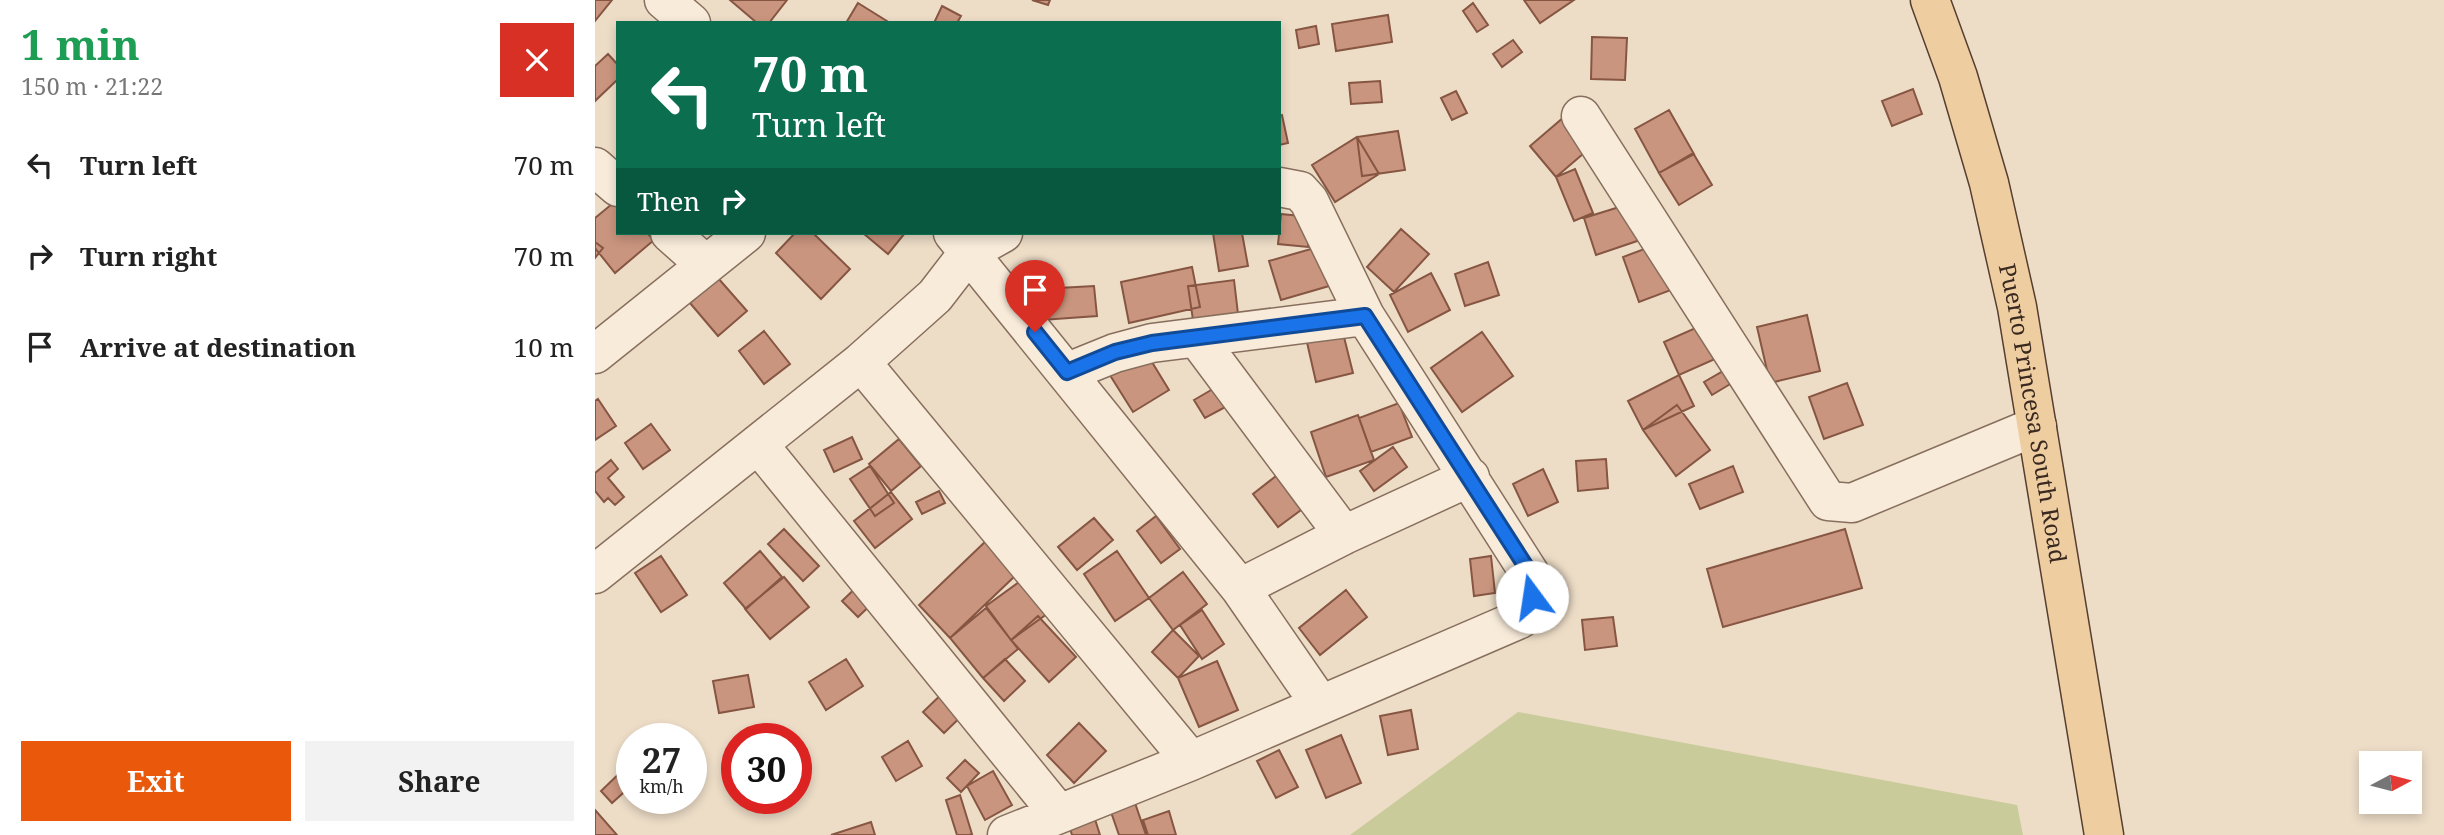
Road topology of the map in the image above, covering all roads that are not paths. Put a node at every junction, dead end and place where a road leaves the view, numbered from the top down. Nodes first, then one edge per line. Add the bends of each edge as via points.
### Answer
1 (664, 0) edge
2 (1930, 0) edge
3 (689, 21) edge
4 (1581, 116) dead end
5 (595, 167) edge
6 (616, 185) edge
7 (1281, 187) edge
8 (672, 235) edge
9 (744, 235) edge
10 (994, 235) edge
11 (961, 242) edge
12 (706, 265) junction
13 (1365, 316) junction
14 (1197, 338) junction
15 (595, 354) edge
16 (861, 362) junction
17 (1067, 372) junction
18 (2037, 426) junction
19 (758, 444) junction
20 (1470, 477) junction
21 (1343, 535) junction
22 (595, 573) edge
23 (1240, 588) junction
24 (1320, 704) junction
25 (1191, 761) junction
26 (1059, 814) junction
27 (1007, 835) edge
28 (2104, 835) edge

1 - 3 street
2 - 18 main road, Puerto Princesa South Road via 1989,183
4 - 18 street via 1828,501 1852,503
5 - 6 street
7 - 13 street via 1300,191 1309,201
8 - 12 street
9 - 12 street
10 - 11 street
11 - 16 street via 935,296
11 - 17 street
12 - 15 street
13 - 14 street
13 - 20 street
14 - 17 street via 1132,347
14 - 21 street
16 - 19 street
16 - 25 street
17 - 23 street
18 - 28 main road, Puerto Princesa South Road
19 - 22 street
19 - 26 street
20 - 21 street
20 - 24 street via 1530,573 1533,586 1528,608 1520,619
21 - 23 street
23 - 24 street
24 - 25 street
25 - 26 street
26 - 27 street

